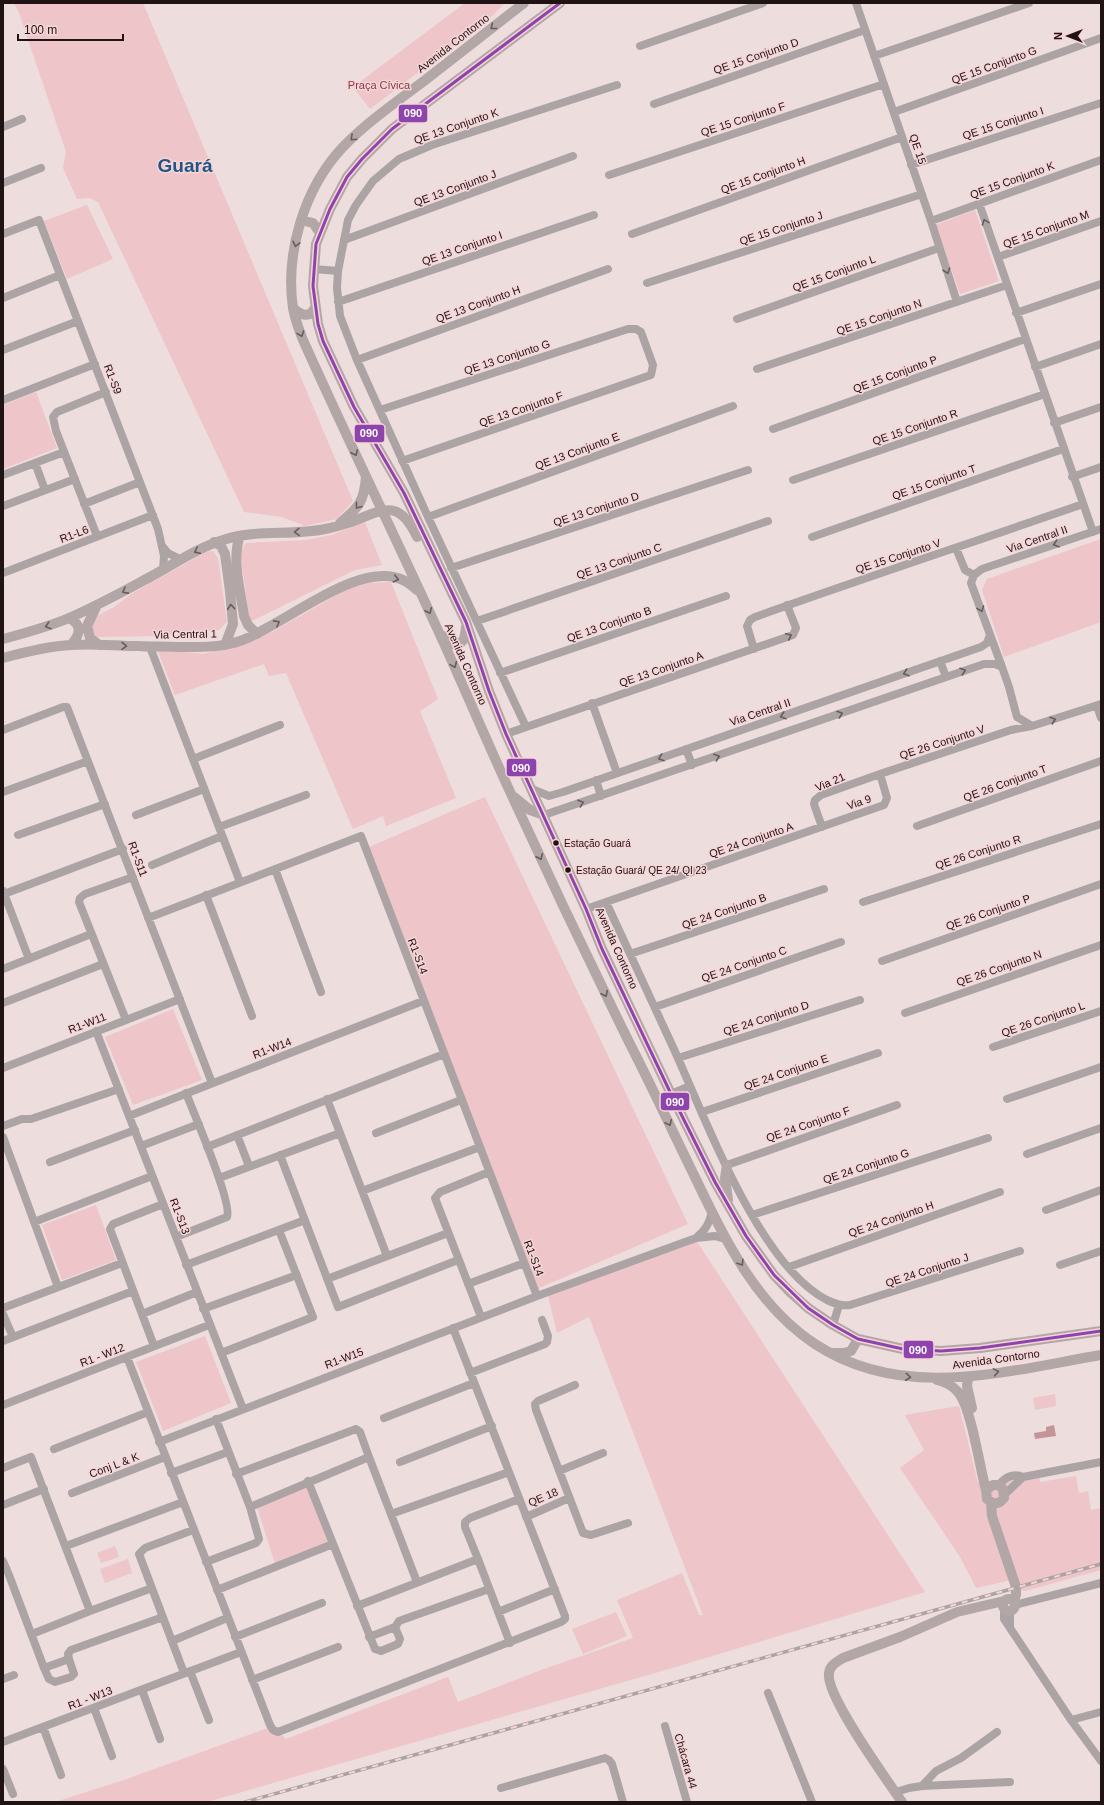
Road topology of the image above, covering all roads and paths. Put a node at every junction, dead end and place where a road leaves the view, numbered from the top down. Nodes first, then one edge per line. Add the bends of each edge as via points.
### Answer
1 (524, 3) edge
2 (560, 3) edge
3 (763, 3) edge
4 (856, 3) edge
5 (1030, 3) edge
6 (865, 30) junction
7 (1101, 38) edge
8 (640, 46) dead end
9 (874, 56) junction
10 (884, 84) junction
11 (617, 85) dead end
12 (1101, 103) edge
13 (654, 104) dead end
14 (894, 112) junction
15 (383, 113) junction
16 (22, 119) dead end
17 (3, 127) edge
18 (392, 129) junction
19 (902, 138) junction
20 (573, 156) dead end
21 (1101, 160) edge
22 (912, 165) junction
23 (41, 168) dead end
24 (609, 175) dead end
25 (3, 183) edge
26 (922, 194) junction
27 (979, 203) junction
28 (594, 215) dead end
29 (302, 220) junction
30 (931, 221) junction
31 (1101, 221) edge
32 (320, 233) junction
33 (3, 234) edge
34 (632, 234) dead end
35 (344, 240) junction
36 (939, 248) junction
37 (998, 258) junction
38 (314, 268) junction
39 (608, 268) dead end
40 (338, 270) junction
41 (60, 275) junction
42 (647, 283) dead end
43 (1101, 284) edge
44 (1007, 285) junction
45 (3, 298) edge
46 (338, 302) junction
47 (957, 302) junction
48 (293, 308) junction
49 (315, 308) junction
50 (1016, 313) junction
51 (737, 319) dead end
52 (78, 321) junction
53 (641, 332) joint
54 (1025, 339) junction
55 (1101, 344) edge
56 (3, 350) edge
57 (357, 360) junction
58 (95, 364) junction
59 (1035, 367) junction
60 (758, 369) dead end
61 (106, 392) junction
62 (1045, 394) junction
63 (3, 400) edge
64 (733, 406) dead end
65 (1101, 407) edge
66 (380, 410) junction
67 (1054, 423) junction
68 (773, 429) dead end
69 (1063, 449) junction
70 (64, 452) junction
71 (402, 461) junction
72 (35, 463) junction
73 (1101, 467) edge
74 (748, 470) dead end
75 (3, 475) edge
76 (366, 477) junction
77 (1072, 477) junction
78 (75, 479) junction
79 (793, 480) dead end
80 (140, 482) junction
81 (45, 490) junction
82 (84, 504) junction
83 (1083, 504) junction
84 (3, 506) edge
85 (382, 510) junction
86 (153, 515) junction
87 (428, 517) junction
88 (768, 521) dead end
89 (336, 527) junction
90 (1101, 529) edge
91 (1093, 532) junction
92 (97, 536) junction
93 (240, 536) junction
94 (812, 537) dead end
95 (214, 542) junction
96 (163, 547) junction
97 (956, 548) junction
98 (180, 559) junction
99 (451, 568) junction
100 (163, 570) junction
101 (3, 573) edge
102 (974, 575) junction
103 (443, 577) junction
104 (420, 593) junction
105 (726, 596) dead end
106 (97, 605) junction
107 (787, 605) junction
108 (69, 618) junction
109 (477, 621) junction
110 (466, 622) junction
111 (438, 630) junction
112 (257, 634) junction
113 (990, 635) junction
114 (3, 639) edge
115 (71, 645) junction
116 (99, 645) junction
117 (225, 645) junction
118 (150, 646) junction
119 (754, 649) junction
120 (3, 658) edge
121 (940, 662) junction
122 (1002, 667) junction
123 (500, 673) junction
124 (946, 677) junction
125 (592, 704) junction
126 (1099, 705) edge
127 (1017, 717) junction
128 (1101, 718) edge
129 (280, 725) dead end
130 (1032, 726) junction
131 (526, 727) junction
132 (3, 730) edge
133 (1011, 730) junction
134 (506, 734) junction
135 (686, 749) junction
136 (193, 759) junction
137 (88, 761) junction
138 (1101, 761) edge
139 (692, 765) junction
140 (617, 773) junction
141 (880, 774) junction
142 (596, 780) junction
143 (204, 789) junction
144 (532, 790) junction
145 (3, 792) edge
146 (306, 795) dead end
147 (512, 796) junction
148 (601, 796) junction
149 (105, 804) junction
150 (136, 815) dead end
151 (544, 815) junction
152 (1101, 824) edge
153 (219, 826) junction
154 (917, 826) dead end
155 (822, 827) junction
156 (810, 831) joint
157 (18, 835) dead end
158 (222, 836) junction
159 (123, 849) junction
160 (152, 865) dead end
161 (275, 868) junction
162 (133, 877) junction
163 (240, 882) junction
164 (1101, 884) edge
165 (824, 889) dead end
166 (3, 892) edge
167 (206, 895) junction
168 (606, 902) junction
169 (863, 902) dead end
170 (586, 908) junction
171 (148, 918) junction
172 (91, 934) junction
173 (841, 942) dead end
174 (1101, 945) edge
175 (602, 949) junction
176 (630, 954) junction
177 (29, 959) junction
178 (588, 959) junction
179 (882, 961) dead end
180 (103, 964) junction
181 (3, 969) edge
182 (614, 972) junction
183 (597, 978) junction
184 (321, 992) dead end
185 (180, 999) junction
186 (860, 1000) dead end
187 (423, 1001) junction
188 (3, 1003) edge
189 (655, 1007) junction
190 (1101, 1011) edge
191 (905, 1013) dead end
192 (252, 1016) dead end
193 (126, 1020) junction
194 (96, 1032) junction
195 (644, 1036) junction
196 (630, 1043) junction
197 (993, 1047) dead end
198 (878, 1053) dead end
199 (444, 1054) junction
200 (678, 1058) junction
201 (1101, 1067) edge
202 (3, 1068) edge
203 (212, 1084) junction
204 (690, 1086) junction
205 (119, 1089) junction
206 (186, 1093) junction
207 (671, 1094) junction
208 (327, 1099) junction
209 (1007, 1099) dead end
210 (462, 1100) junction
211 (897, 1105) dead end
212 (702, 1112) junction
213 (129, 1116) junction
214 (199, 1124) junction
215 (3, 1126) edge
216 (1101, 1128) edge
217 (135, 1130) junction
218 (340, 1133) junction
219 (376, 1133) dead end
220 (237, 1135) junction
221 (3, 1137) edge
222 (988, 1138) dead end
223 (141, 1146) junction
224 (207, 1146) junction
225 (480, 1147) junction
226 (1027, 1154) dead end
227 (280, 1155) junction
228 (12, 1160) junction
229 (50, 1162) dead end
230 (3, 1163) edge
231 (727, 1165) junction
232 (249, 1166) junction
233 (489, 1172) junction
234 (152, 1176) junction
235 (218, 1178) junction
236 (1101, 1190) edge
237 (362, 1191) junction
238 (1000, 1192) dead end
239 (163, 1204) junction
240 (728, 1206) junction
241 (1046, 1210) dead end
242 (712, 1212) junction
243 (752, 1215) junction
244 (305, 1220) junction
245 (34, 1222) junction
246 (279, 1230) junction
247 (448, 1233) junction
248 (176, 1237) junction
249 (696, 1238) junction
250 (725, 1239) junction
251 (1101, 1251) edge
252 (1020, 1252) dead end
253 (387, 1256) junction
254 (458, 1260) junction
255 (122, 1263) junction
256 (524, 1263) junction
257 (186, 1265) junction
258 (1060, 1265) dead end
259 (788, 1267) junction
260 (297, 1275) junction
261 (327, 1279) junction
262 (468, 1284) junction
263 (58, 1287) junction
264 (133, 1290) junction
265 (197, 1292) junction
266 (537, 1296) junction
267 (839, 1305) junction
268 (3, 1308) edge
269 (203, 1309) junction
270 (3, 1314) edge
271 (142, 1314) junction
272 (481, 1318) junction
273 (542, 1320) dead end
274 (209, 1325) junction
275 (833, 1325) junction
276 (453, 1328) junction
277 (1101, 1331) edge
278 (13, 1337) junction
279 (858, 1338) junction
280 (3, 1341) edge
281 (154, 1346) junction
282 (221, 1353) junction
283 (832, 1353) junction
284 (1101, 1355) edge
285 (127, 1356) junction
286 (470, 1373) junction
287 (972, 1376) junction
288 (929, 1378) junction
289 (474, 1383) junction
290 (575, 1385) dead end
291 (3, 1405) edge
292 (243, 1409) junction
293 (148, 1412) junction
294 (384, 1418) dead end
295 (216, 1420) junction
296 (492, 1426) junction
297 (159, 1442) junction
298 (54, 1449) dead end
299 (228, 1452) junction
300 (603, 1454) dead end
301 (165, 1457) junction
302 (369, 1457) junction
303 (400, 1462) dead end
304 (1101, 1462) edge
305 (3, 1468) edge
306 (559, 1471) junction
307 (509, 1472) junction
308 (171, 1473) junction
309 (236, 1474) junction
310 (1023, 1477) junction
311 (308, 1481) junction
312 (997, 1485) junction
313 (44, 1489) junction
314 (986, 1490) junction
315 (72, 1493) dead end
316 (569, 1498) junction
317 (519, 1499) junction
318 (999, 1500) junction
319 (183, 1502) junction
320 (3, 1505) edge
321 (250, 1507) junction
322 (391, 1514) junction
323 (526, 1517) junction
324 (628, 1523) dead end
325 (193, 1530) junction
326 (332, 1544) junction
327 (66, 1546) junction
328 (478, 1559) junction
329 (3, 1561) edge
330 (206, 1562) junction
331 (6, 1576) edge
332 (417, 1582) junction
333 (1101, 1582) edge
334 (152, 1588) junction
335 (489, 1589) junction
336 (555, 1589) junction
337 (217, 1590) junction
338 (322, 1603) dead end
339 (1008, 1604) junction
340 (357, 1606) junction
341 (90, 1611) junction
342 (498, 1612) junction
343 (163, 1617) junction
344 (228, 1618) junction
345 (395, 1627) junction
346 (32, 1634) junction
347 (235, 1637) junction
348 (370, 1637) junction
349 (172, 1641) junction
350 (510, 1643) junction
351 (338, 1647) dead end
352 (241, 1652) junction
353 (69, 1658) junction
354 (44, 1668) junction
355 (187, 1672) junction
356 (14, 1675) dead end
357 (3, 1679) edge
358 (252, 1680) junction
359 (142, 1690) junction
360 (768, 1693) dead end
361 (94, 1708) junction
362 (1101, 1712) edge
363 (209, 1720) dead end
364 (1071, 1720) junction
365 (665, 1726) dead end
366 (43, 1727) junction
367 (997, 1732) dead end
368 (160, 1739) dead end
369 (3, 1742) edge
370 (112, 1756) dead end
371 (1101, 1761) edge
372 (3, 1769) edge
373 (61, 1775) dead end
374 (1010, 1782) dead end
375 (922, 1786) junction
376 (501, 1788) dead end
377 (896, 1792) junction
378 (13, 1794) dead end
379 (623, 1802) edge
380 (687, 1802) edge
381 (812, 1802) edge
382 (902, 1802) edge

1 -> 15 main road, Avenida Contorno
2 - 18 main road, Avenida Contorno
3 - 8 street
4 - 6 street, QE 15
5 - 9 street
6 - 9 street, QE 15
6 - 13 street, QE 15 Conjunto D
7 - 14 street, QE 15 Conjunto G
9 - 10 street, QE 15
10 - 14 street, QE 15
10 - 24 street, QE 15 Conjunto F
11 - 35 street, QE 13 Conjunto K via 399,159 363,193 348,220
12 - 22 street, QE 15 Conjunto I
14 - 19 street, QE 15
15 - 18 main road via 380,120 382,124
15 -> 29 main road, Avenida Contorno via 342,148 330,163 310,198
16 - 17 street
18 - 32 main road, Avenida Contorno via 347,177
19 - 22 street, QE 15
19 - 34 street, QE 15 Conjunto H
20 - 35 street, QE 13 Conjunto J
21 - 27 street, QE 15 Conjunto K
22 - 26 street, QE 15
23 - 25 street
26 - 30 street, QE 15
26 - 42 street, QE 15 Conjunto J
27 - 30 street, QE 15 Conjunto K
37 -> 27 street
28 - 46 street, QE 13 Conjunto I
29 - 32 main road via 313,223
29 -> 48 main road, Avenida Contorno via 294,248
30 - 36 street, QE 15
31 - 37 street, QE 15 Conjunto M
32 - 38 main road, Avenida Contorno via 316,244
33 - 41 street, R1-S9 via 39,220
35 - 40 street, QE 13 Conjunto K
36 -> 47 street, QE 15
36 - 51 street, QE 15 Conjunto L
37 - 44 street
38 - 40 street
38 - 49 main road, Avenida Contorno
39 - 57 street, QE 13 Conjunto H
40 - 46 street, QE 13 Conjunto K
41 - 45 street
41 - 52 street, R1-S9
43 - 50 street
44 - 47 street, QE 15 Conjunto N
44 - 50 street
46 - 57 street, QE 13 Conjunto K via 342,323
47 - 60 street, QE 15 Conjunto N
48 - 49 main road via 305,316
48 -> 76 main road, Avenida Contorno via 302,340
49 - 103 main road, Avenida Contorno via 323,341 345,389 404,493
50 - 54 street
52 - 56 street
52 - 58 street, R1-S9
53 - 66 street, QE 13 Conjunto G via 628,329
53 - 71 street, QE 13 Conjunto F via 653,365 653,373 647,377
54 - 59 street
54 - 68 street, QE 15 Conjunto P
55 - 59 street
57 - 66 street, QE 13 Conjunto K
58 - 61 street, R1-S9
58 - 63 street
59 - 62 street
61 - 70 street via 54,414 54,424
61 - 80 street, R1-S9
62 - 67 street
62 - 79 street, QE 15 Conjunto R
64 - 87 street, QE 13 Conjunto E
65 - 67 street
66 - 71 street, QE 13 Conjunto K
67 - 69 street
69 - 77 street
69 - 94 street, QE 15 Conjunto T
70 - 72 street
70 - 78 street
71 - 87 street, QE 13 Conjunto K
72 - 75 street
72 - 81 street
73 - 77 street
74 - 99 street, QE 13 Conjunto D
76 - 85 main road, Avenida Contorno
76 -> 89 main road via 362,502
77 - 83 street
78 - 81 street
78 - 82 street
80 - 82 street
80 - 86 street, R1-S9
81 - 84 street
82 - 92 street
83 - 91 street
83 - 97 street, QE 15 Conjunto V
85 - 89 main road
85 - 103 main road via 394,510 408,521 425,554
85 - 104 main road, Avenida Contorno
86 - 92 street, R1-L6
86 - 96 street, R1-S9
87 - 99 street, QE 13 Conjunto K
88 - 109 street, QE 13 Conjunto C
89 -> 93 main road via 305,532
90 - 91 street, Via Central II
91 -> 102 street, Via Central II via 982,569
92 - 101 street, R1-L6
93 - 95 main road
93 - 112 main road via 236,558 244,616 248,625
95 -> 98 main road
117 -> 95 main road via 233,624 230,591 225,554 221,546
96 - 98 street via 168,553
96 - 100 street, R1-S9
97 - 102 street via 966,570
97 - 107 street, QE 15 Conjunto V
98 - 100 main road
99 - 109 street, QE 13 Conjunto K
100 -> 106 main road
102 -> 113 street via 971,582
103 - 110 main road, Avenida Contorno
104 -> 111 main road, Avenida Contorno
112 -> 104 main road, Via Central 1 via 339,588 364,578 385,576 406,581
105 - 123 street, QE 13 Conjunto B
106 - 108 main road
106 - 116 main road via 87,626 90,638
107 - 119 street, QE 15 Conjunto V via 750,620 747,626
119 -> 107 street, QE 13 Conjunto A via 793,636 796,628
108 -> 114 main road
108 - 115 main road via 76,622 80,632
109 - 123 street, QE 13 Conjunto K
110 - 111 main road via 466,636 461,644 451,644
110 - 134 main road, Avenida Contorno
111 -> 147 main road, Avenida Contorno
112 - 117 main road, Via Central 1
113 - 121 street, Via Central II via 987,643
113 - 122 street
115 - 116 main road, Via Central 1
115 - 120 main road, Via Central 1 via 44,648
116 -> 118 main road, Via Central 1
117 - 118 main road, Via Central 1
118 - 136 street
119 - 125 street, QE 13 Conjunto A
121 - 124 street
121 -> 135 street, Via Central II
124 -> 122 street via 984,664
122 - 127 street
123 - 131 street, QE 13 Conjunto K
139 -> 124 street
125 - 131 street, QE 13 Conjunto A
125 - 140 street
126 - 128 street
130 -> 126 street
127 - 130 street
127 - 133 street
129 - 136 street
130 - 133 street, QE 26 Conjunto V
131 - 134 street, QE 13 Conjunto A
132 - 137 street, R1-S11 via 66,707
133 - 141 street, QE 26 Conjunto V
134 - 144 main road, Avenida Contorno
135 - 139 street
135 -> 140 street, Via Central II
136 - 143 street
137 - 145 street
137 - 149 street, R1-S11
138 - 154 street, QE 26 Conjunto T
139 - 148 street
140 - 142 street, Via Central II
141 - 155 street, Via 9 via 887,798 884,805
141 - 155 street, Via 21 via 818,797 814,804
142 - 144 street, Via Central II via 553,796
142 - 148 street
143 - 150 street
143 - 153 street
144 - 151 main road, Avenida Contorno
146 - 153 street
147 - 151 main road via 530,810
147 -> 178 main road, Avenida Contorno
151 -> 148 street
149 - 157 street
149 - 159 street, R1-S11
151 - 170 main road, Avenida Contorno
152 - 169 street, QE 26 Conjunto R
153 - 158 street
155 - 156 street, Via 9
156 - 168 street, QE 24 Conjunto A
158 - 160 street
158 - 163 street
159 - 162 street, R1-S11
159 - 166 street
161 - 163 street, R1-S14
161 - 184 street
161 - 187 street, R1-S14 via 360,836
162 - 171 street, R1-S11
162 - 172 street via 80,898 80,905
163 - 167 street, R1-S14
164 - 179 street, QE 26 Conjunto P
165 - 176 street, QE 24 Conjunto B
166 - 177 street
167 - 171 street, R1-S14
167 - 192 street
168 - 170 street, QE 24 Conjunto A
168 - 176 street
170 - 175 main road, Avenida Contorno
171 - 185 street, R1-S11
172 - 177 street
172 - 180 street
173 - 189 street, QE 24 Conjunto C
174 - 191 street, QE 26 Conjunto N
175 - 178 main road via 599,956
175 - 182 main road, Avenida Contorno
176 - 189 street
177 - 181 street
178 - 183 main road, Avenida Contorno
180 - 188 street
180 - 193 street
182 - 183 main road via 611,968 603,967 597,973
182 - 195 main road, Avenida Contorno
183 -> 196 main road, Avenida Contorno
185 - 193 street, R1-W11
185 - 203 street, R1-S11
186 - 200 street, QE 24 Conjunto D
187 - 199 street, R1-S14
187 - 203 street, R1-W14
189 - 200 street
190 - 197 street, QE 26 Conjunto L
193 - 194 street, R1-W11
194 - 202 street, R1-W11
194 - 205 street, R1-S13
195 - 196 main road via 634,1034
195 - 207 main road, Avenida Contorno
196 -> 242 main road, Avenida Contorno
198 - 212 street, QE 24 Conjunto E
199 - 208 street
199 - 210 street, R1-S14
200 - 204 street
201 - 209 street
203 - 206 street, R1-W14
204 - 207 street
204 - 212 street
205 - 213 street, R1-S13
205 - 215 street
206 - 213 street, R1-W14
206 - 214 street
207 - 240 main road, Avenida Contorno
208 - 218 street
208 - 220 street
210 - 219 street
210 - 225 street, R1-S14
211 - 231 street, QE 24 Conjunto F
212 - 231 street
213 - 217 street, R1-S13
214 - 223 street
214 - 224 street
216 - 226 street
217 - 223 street, R1-S13
217 - 229 street
218 - 227 street
218 - 237 street
220 - 224 street
220 - 232 street
221 - 228 street
222 - 243 street, QE 24 Conjunto G
223 - 234 street, R1-S13
224 - 235 street
225 - 233 street, R1-S14
225 - 237 street
227 - 232 street
227 - 244 street
228 - 230 street
228 - 245 street
231 - 240 main road via 725,1178
231 - 243 street
232 - 235 street
233 - 247 street via 436,1196 435,1201
233 - 256 street, R1-S14
234 - 239 street, R1-S13
234 - 245 street
235 - 248 street via 228,1208 227,1217
236 - 241 street
237 - 253 street
238 - 259 street, QE 24 Conjunto H
239 - 248 street, R1-S13
239 - 255 street via 111,1225 110,1231
240 - 275 main road, Avenida Contorno via 774,1275 803,1304
242 - 249 street via 704,1231
242 - 250 main road, Avenida Contorno
243 - 259 street
244 - 246 street
244 - 261 street
245 - 263 street
246 - 257 street
246 - 260 street
247 - 253 street
247 - 254 street
248 - 257 street, R1-S13
249 - 250 street, R1-W15 via 715,1236
249 - 266 street, R1-W15
250 -> 283 main road, Avenida Contorno via 758,1290 777,1311 804,1335
251 - 258 street
252 - 267 street, QE 24 Conjunto J via 850,1305
253 - 261 street
254 - 261 street via 338,1306
254 - 262 street
255 - 263 street
255 - 264 street
256 - 262 street
256 - 266 street, R1-S14
257 - 265 street, R1-S13
259 - 267 street via 811,1290
260 - 269 street
260 - 282 street via 313,1317
262 - 272 street
263 - 268 street
264 - 271 street
264 - 278 street
265 - 269 street, R1-S13
265 - 271 street
266 - 272 street, R1-W15
267 - 275 street
269 - 274 street, R1-S13
270 - 278 street
271 - 281 street
272 - 276 street, R1-W15
273 - 286 street via 548,1336 545,1344
274 - 281 street, R1 - W12
274 - 282 street, R1-S13
275 - 279 main road, Avenida Contorno
276 - 286 street
276 - 292 street, R1-W15
277 - 279 main road, Avenida Contorno via 941,1351 903,1349
278 - 280 street
279 - 283 main road via 849,1352
281 - 285 street, R1 - W12
282 - 292 street, R1-S13
283 -> 288 main road, Avenida Contorno via 886,1374
287 -> 284 main road, Avenida Contorno
285 - 291 street, R1 - W12
285 - 293 street
286 - 289 street
287 - 288 main road, Avenida Contorno
287 - 312 main road via 968,1378 967,1386 983,1461 987,1475
288 - 314 main road via 945,1382 963,1398
289 - 294 street
289 - 296 street
290 - 306 street via 536,1404
292 - 295 street, R1-W15
293 - 297 street
293 - 298 street
295 - 297 street, R1-W15
295 - 299 street
296 - 303 street
296 - 307 street
297 - 301 street
299 - 308 street
299 - 309 street
300 - 306 street
301 - 308 street
301 - 315 street, Conj L & K
302 - 309 street via 360,1432 356,1429
302 - 311 street
302 - 322 street
304 - 310 street
305 - 313 street via 31,1457
306 - 316 street
307 - 317 street
307 - 322 street
308 - 319 street
309 - 321 street
310 - 312 street via 1009,1477
310 - 318 street
311 - 321 street
311 - 326 street
312 - 314 main road
312 - 318 main road via 1003,1489
313 - 320 street
313 - 327 street
314 - 318 main road via 986,1496
316 - 323 street, QE 18
316 - 324 street via 583,1533 591,1535
317 - 323 street
317 - 328 street via 470,1518 466,1522 465,1527
318 - 339 main road via 997,1526 1016,1595
319 - 325 street
319 - 327 street
321 - 330 street via 258,1541
322 - 332 street
323 - 336 street
325 - 330 street
325 - 334 street via 140,1552 139,1556
326 - 337 street
326 - 340 street
327 - 341 street
328 - 332 street
328 - 335 street
329 - 331 street
330 - 337 street
331 - 346 street
332 - 340 street
333 - 339 street
334 - 341 street
334 - 343 street
335 - 342 street
335 - 345 street via 399,1621
336 - 342 street
336 - 350 street via 566,1616 564,1621
337 - 344 street
338 - 347 street
339 - 364 street via 1010,1628
339 - 377 main road via 988,1605 949,1615 835,1662 829,1673 833,1693
340 - 348 street
341 - 346 street
342 - 350 street
343 - 349 street
343 - 353 street via 71,1650
344 - 347 street
344 - 349 street
345 - 348 street
345 - 348 street via 400,1639 398,1644 378,1651
346 - 354 street
347 - 352 street
349 - 355 street
350 - 358 street via 278,1732 271,1728
351 - 358 street
352 - 355 street, R1 - W13
352 - 358 street
353 - 354 street
353 - 354 street via 74,1672 71,1677 53,1682
355 - 359 street, R1 - W13
355 - 363 street
356 - 357 street
359 - 361 street, R1 - W13
359 - 368 street
360 - 381 street
361 - 366 street, R1 - W13
361 - 370 street
362 - 364 street
364 - 371 street
365 - 380 street, Chácara 44
366 - 369 street, R1 - W13
366 - 373 street
367 - 375 street via 961,1758 936,1771
372 - 378 street
374 - 375 street
375 - 377 street
376 - 379 street via 605,1758 612,1764
377 - 382 main road

